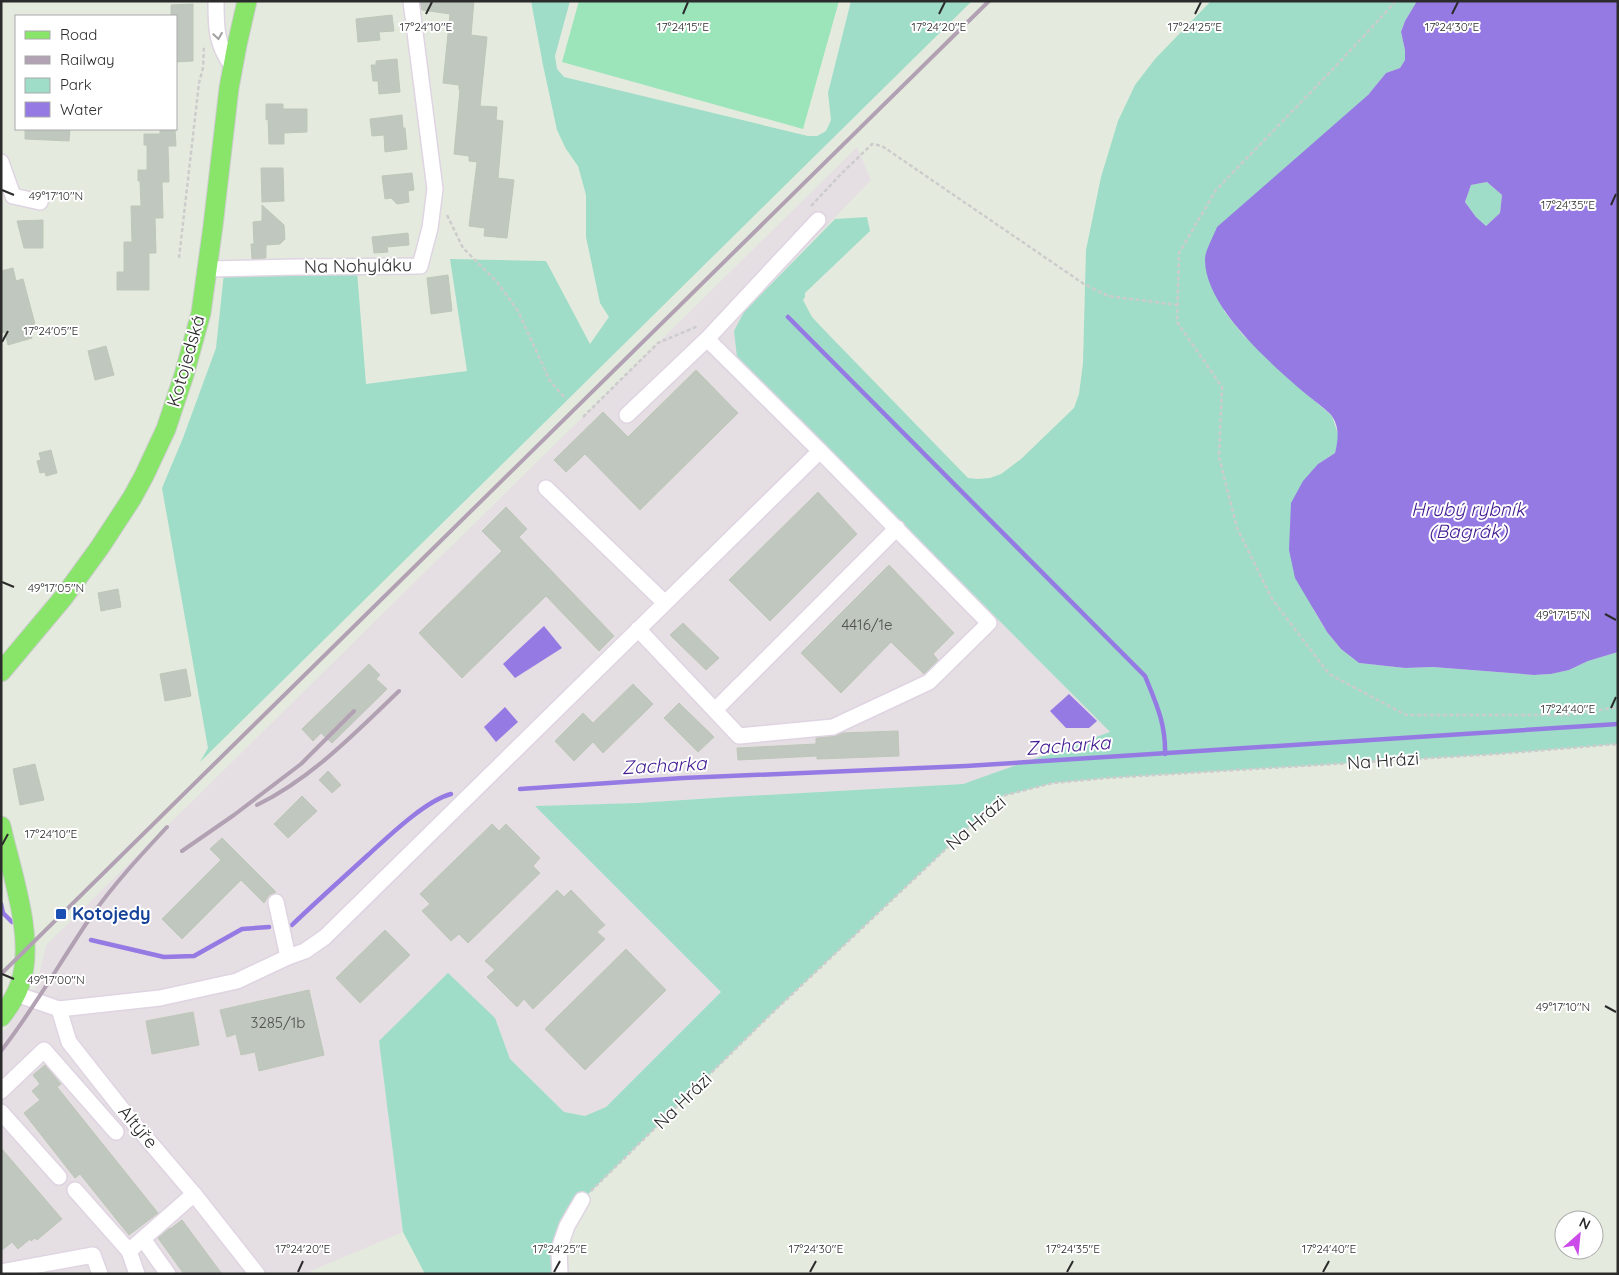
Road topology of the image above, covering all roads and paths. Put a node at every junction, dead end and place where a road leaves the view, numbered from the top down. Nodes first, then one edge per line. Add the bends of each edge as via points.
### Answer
1 (216, 1) edge
2 (247, 1) edge
3 (411, 1) edge
4 (1396, 1) edge
5 (204, 44) dead end
6 (232, 66) junction
7 (1, 162) edge
8 (40, 202) dead end
9 (447, 214) dead end
10 (813, 215) joint
11 (179, 258) dead end
12 (208, 269) junction
13 (1177, 305) junction
14 (705, 322) dead end
15 (707, 340) junction
16 (566, 399) dead end
17 (627, 415) dead end
18 (583, 416) dead end
19 (820, 451) junction
20 (546, 488) dead end
21 (897, 528) junction
22 (665, 603) junction
23 (638, 629) junction
24 (1, 672) edge
25 (1618, 707) edge
26 (714, 710) junction
27 (1618, 744) edge
28 (1, 826) edge
29 (276, 902) dead end
30 (288, 957) junction
31 (16, 994) junction
32 (59, 1009) junction
33 (1, 1017) edge
34 (1, 1091) edge
35 (1, 1112) edge
36 (116, 1132) dead end
37 (59, 1177) dead end
38 (76, 1190) dead end
39 (194, 1194) junction
40 (582, 1200) joint
41 (143, 1239) junction
42 (129, 1251) junction
43 (1, 1272) edge
44 (100, 1274) edge
45 (137, 1274) edge
46 (168, 1274) edge
47 (257, 1274) edge
48 (560, 1274) edge

1 -> 6 street via 218,37
2 - 6 main road, Kotojedská
3 - 12 street, Na Nohyláku via 435,189 430,228 420,266
4 - 13 path via 1216,190 1179,253
5 - 11 path
6 - 12 main road, Kotojedská
7 - 8 street via 13,196
9 - 16 path via 463,248 497,282 518,311 550,381
10 - 13 path via 840,175 872,144 882,146 1084,284 1108,296
10 - 15 street
12 - 24 main road, Kotojedská via 187,366 166,429 144,476 82,573
13 - 25 path via 1177,322 1222,387 1219,457 1237,528 1272,599 1329,674 1406,715 1569,715
14 - 18 path via 658,343
15 - 17 street
15 - 19 street
19 - 21 street
19 - 22 street
20 - 22 street
21 - 26 street
21 - 26 street via 989,623 929,682 833,727 739,736
22 - 23 street
23 - 26 street
23 - 30 street via 325,937 305,951
27 - 40 path, Na Hrázi via 1107,778 1053,783 1002,796
28 - 31 main road via 18,897 25,951 23,974
29 - 30 street
30 - 32 street via 237,982 160,998
31 - 32 street
31 - 33 main road
32 - 39 street, Altýře via 69,1042
34 - 36 street via 44,1050
35 - 37 street
38 - 42 street
39 - 41 street
39 - 47 street, Altýře
40 - 48 street via 567,1226 559,1249
41 - 42 street
41 - 46 street
42 - 45 street
43 - 44 street via 93,1255

